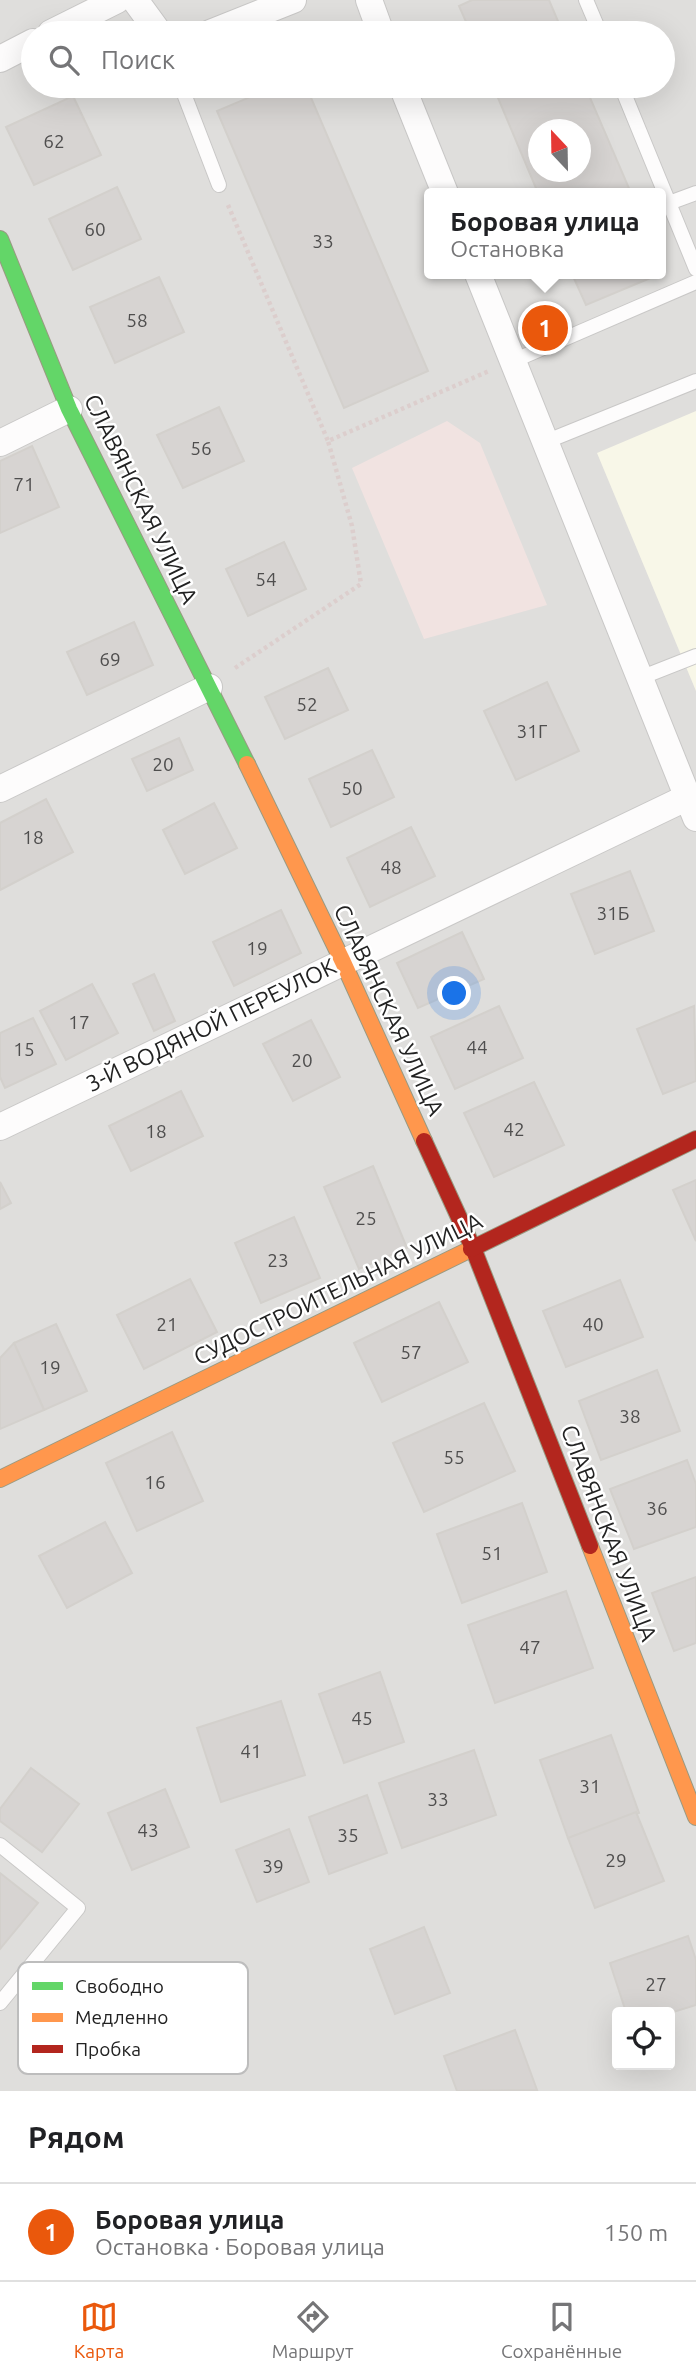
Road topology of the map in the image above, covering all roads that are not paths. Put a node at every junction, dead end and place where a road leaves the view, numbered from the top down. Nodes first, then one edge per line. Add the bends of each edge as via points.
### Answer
1 (117, 0) edge
2 (135, 0) edge
3 (293, 0) edge
4 (369, 0) edge
5 (586, 0) edge
6 (75, 21) edge
7 (150, 21) edge
8 (240, 21) edge
9 (377, 21) edge
10 (595, 21) edge
11 (21, 48) edge
12 (0, 59) edge
13 (186, 98) edge
14 (407, 98) edge
15 (626, 98) edge
16 (219, 185) road end
17 (443, 188) edge
18 (663, 188) edge
19 (696, 193) edge
20 (666, 196) edge
21 (669, 203) junction
22 (0, 239) edge
23 (696, 268) edge
24 (480, 279) edge
25 (696, 282) edge
26 (513, 361) junction
27 (696, 381) edge
28 (69, 409) junction
29 (545, 442) junction
30 (0, 443) edge
31 (696, 656) edge
32 (640, 678) junction
33 (209, 687) junction
34 (0, 789) edge
35 (692, 807) edge
36 (343, 962) junction
37 (0, 1127) edge
38 (696, 1139) edge
39 (473, 1248) junction
40 (0, 1479) edge
41 (696, 1817) edge
42 (0, 1844) edge
43 (34, 1962) edge
44 (18, 1981) edge
45 (0, 2003) edge

1 - 6 street
2 - 7 street
3 - 8 street
4 - 9 street
5 - 10 lane
11 - 12 street
13 - 16 lane
14 - 17 street
15 - 18 lane
19 - 21 lane
20 - 21 lane
21 - 23 lane
22 - 28 street, СЛАВЯНСКАЯ УЛИЦА
24 - 26 street
25 - 26 lane
26 - 29 street
27 - 29 lane
28 - 30 street
28 - 33 street, СЛАВЯНСКАЯ УЛИЦА
29 - 32 street
31 - 32 lane
32 - 35 street
33 - 34 street
33 - 36 street, СЛАВЯНСКАЯ УЛИЦА
35 - 36 street, 3-Й ВОДЯНОЙ ПЕРЕУЛОК
36 - 37 street, 3-Й ВОДЯНОЙ ПЕРЕУЛОК
36 - 39 street, СЛАВЯНСКАЯ УЛИЦА
38 - 39 street, СУДОСТРОИТЕЛЬНАЯ УЛИЦА
39 - 40 street, СУДОСТРОИТЕЛЬНАЯ УЛИЦА
39 - 41 street, СЛАВЯНСКАЯ УЛИЦА
42 - 43 lane via 78,1908
44 - 45 lane

